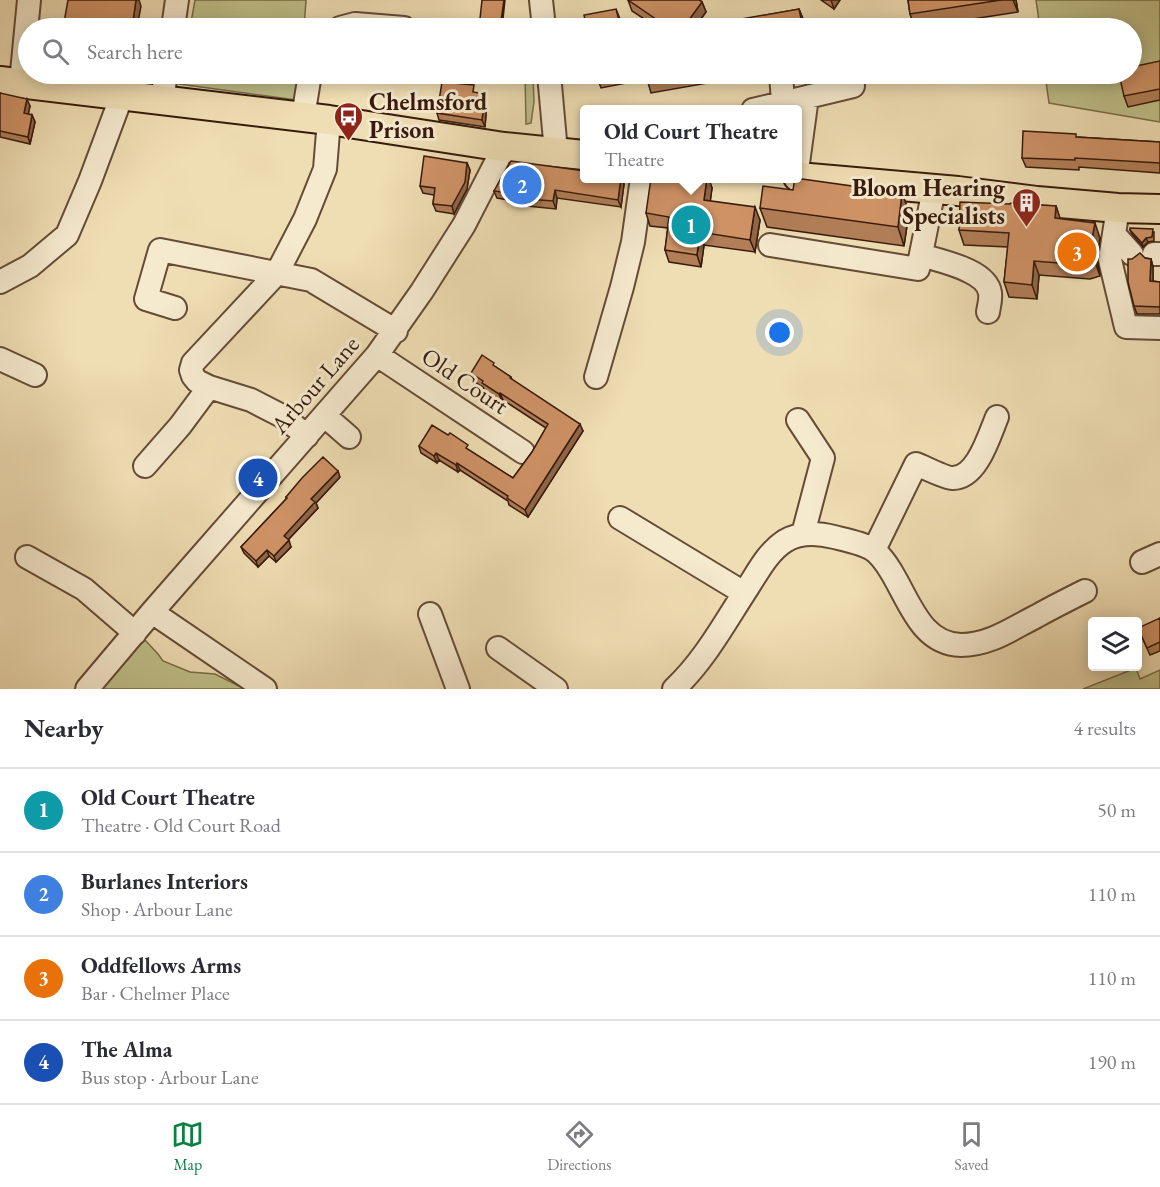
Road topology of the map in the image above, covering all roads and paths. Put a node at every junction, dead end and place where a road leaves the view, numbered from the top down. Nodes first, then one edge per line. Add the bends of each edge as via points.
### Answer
1 (29, 0) edge
2 (177, 0) edge
3 (541, 0) edge
4 (25, 18) edge
5 (174, 18) edge
6 (543, 18) edge
7 (18, 47) edge
8 (10, 82) edge
9 (27, 84) edge
10 (311, 84) edge
11 (550, 84) edge
12 (782, 84) edge
13 (853, 86) dead end
14 (164, 87) edge
15 (122, 95) junction
16 (807, 97) junction
17 (783, 102) junction
18 (772, 105) edge
19 (316, 118) junction
20 (802, 134) edge
21 (504, 147) junction
22 (556, 152) junction
23 (580, 154) edge
24 (802, 177) edge
25 (641, 183) edge
26 (934, 189) junction
27 (1160, 209) edge
28 (1116, 221) junction
29 (770, 245) dead end
30 (1148, 254) edge
31 (921, 255) junction
32 (277, 273) junction
33 (0, 282) edge
34 (175, 308) dead end
35 (988, 312) dead end
36 (1160, 327) edge
37 (396, 331) junction
38 (377, 355) junction
39 (0, 359) edge
40 (35, 375) dead end
41 (596, 376) dead end
42 (209, 387) junction
43 (325, 416) junction
44 (997, 417) dead end
45 (798, 420) dead end
46 (307, 436) junction
47 (349, 437) dead end
48 (523, 452) dead end
49 (146, 466) dead end
50 (620, 518) dead end
51 (803, 534) junction
52 (874, 550) junction
53 (27, 557) dead end
54 (1086, 591) dead end
55 (744, 593) junction
56 (152, 612) junction
57 (430, 614) dead end
58 (135, 633) junction
59 (498, 648) dead end
60 (264, 680) edge
61 (87, 689) edge
62 (458, 689) edge
63 (556, 689) edge
64 (674, 689) edge

1 - 4 street
2 - 5 street
3 - 6 street
7 - 8 street
9 - 15 main road
10 - 19 street
11 - 22 street
12 - 17 street
13 - 16 street
14 - 15 main road
14 - 19 main road
15 - 33 street via 67,235 30,266
16 - 17 street
16 - 20 street
17 - 18 street
19 - 21 main road
19 - 32 street via 325,169
21 - 22 main road
21 - 37 street, Arbour Lane via 464,225
22 - 23 main road
24 - 26 main road
25 - 41 street via 633,242
26 - 28 main road via 1037,201
26 - 31 street
27 - 28 main road
28 - 30 street
28 - 36 street via 1110,260 1126,327
29 - 31 street via 918,269
31 - 35 street via 971,271 983,280 990,291
32 - 34 street via 160,250 146,299
32 - 37 street via 311,280
32 - 42 street via 193,363 193,376
37 - 38 street, Arbour Lane
38 - 43 street, Arbour Lane
38 - 48 street, Old Court
39 - 40 street
42 - 46 street via 262,405
42 - 49 street
43 - 46 street, Arbour Lane
43 - 47 street
44 - 52 street via 976,464 966,475 951,478 916,464
45 - 51 street via 823,458
46 - 56 street, Arbour Lane
50 - 55 street
51 - 52 street via 829,536
51 - 55 street via 770,553
52 - 54 street via 887,564 917,618 942,642 960,645 990,640
53 - 58 street via 84,589
55 - 64 street via 706,654
56 - 58 street, Arbour Lane
56 - 60 street
57 - 62 street
58 - 61 street, Arbour Lane
59 - 63 street

